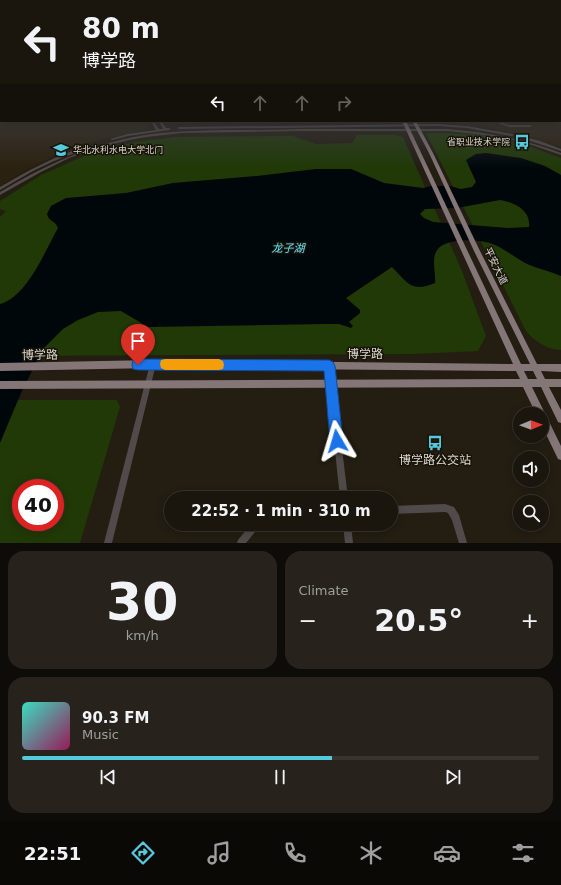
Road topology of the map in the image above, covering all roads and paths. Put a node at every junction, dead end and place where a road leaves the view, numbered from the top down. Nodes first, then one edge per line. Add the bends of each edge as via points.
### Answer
1 (153, 122) edge
2 (160, 122) edge
3 (497, 122) edge
4 (415, 123) edge
5 (406, 125) edge
6 (530, 126) dead end
7 (158, 130) junction
8 (419, 130) junction
9 (165, 131) junction
10 (561, 150) edge
11 (561, 154) edge
12 (0, 189) edge
13 (0, 194) edge
14 (153, 364) junction
15 (329, 366) junction
16 (0, 367) edge
17 (518, 367) junction
18 (535, 368) junction
19 (561, 368) edge
20 (561, 383) edge
21 (148, 384) junction
22 (330, 384) junction
23 (526, 384) junction
24 (543, 384) junction
25 (0, 385) edge
26 (537, 407) edge
27 (561, 419) edge
28 (549, 431) edge
29 (561, 456) edge
30 (343, 491) edge
31 (398, 510) edge
32 (250, 531) edge
33 (348, 531) edge
34 (108, 543) edge
35 (241, 543) edge
36 (349, 543) edge
37 (463, 543) edge

1 - 7 street
2 - 9 street
3 - 6 street via 509,126
4 - 5 street
4 - 8 main road, 平安大道
4 - 10 street via 500,132
5 - 8 street
5 - 9 street
5 - 17 main road
7 - 9 street
7 - 12 street via 119,137 71,152 27,172
8 - 11 street via 482,132 519,140
8 - 18 main road, 平安大道
9 - 13 street via 112,143 70,157 31,175
14 - 15 main road, 博学路
14 - 16 main road, 博学路
14 - 21 street
15 - 17 main road, 博学路
15 - 22 street
17 - 18 main road, 博学路
17 - 23 main road
18 - 19 main road, 博学路
18 - 24 main road, 平安大道
20 - 24 main road
21 - 22 main road
21 - 25 main road
21 - 34 street
22 - 23 main road
22 - 30 street
23 - 24 main road
23 - 26 main road
24 - 27 main road, 平安大道
28 - 29 main road
31 - 37 street via 451,510
32 - 35 street
33 - 36 street

